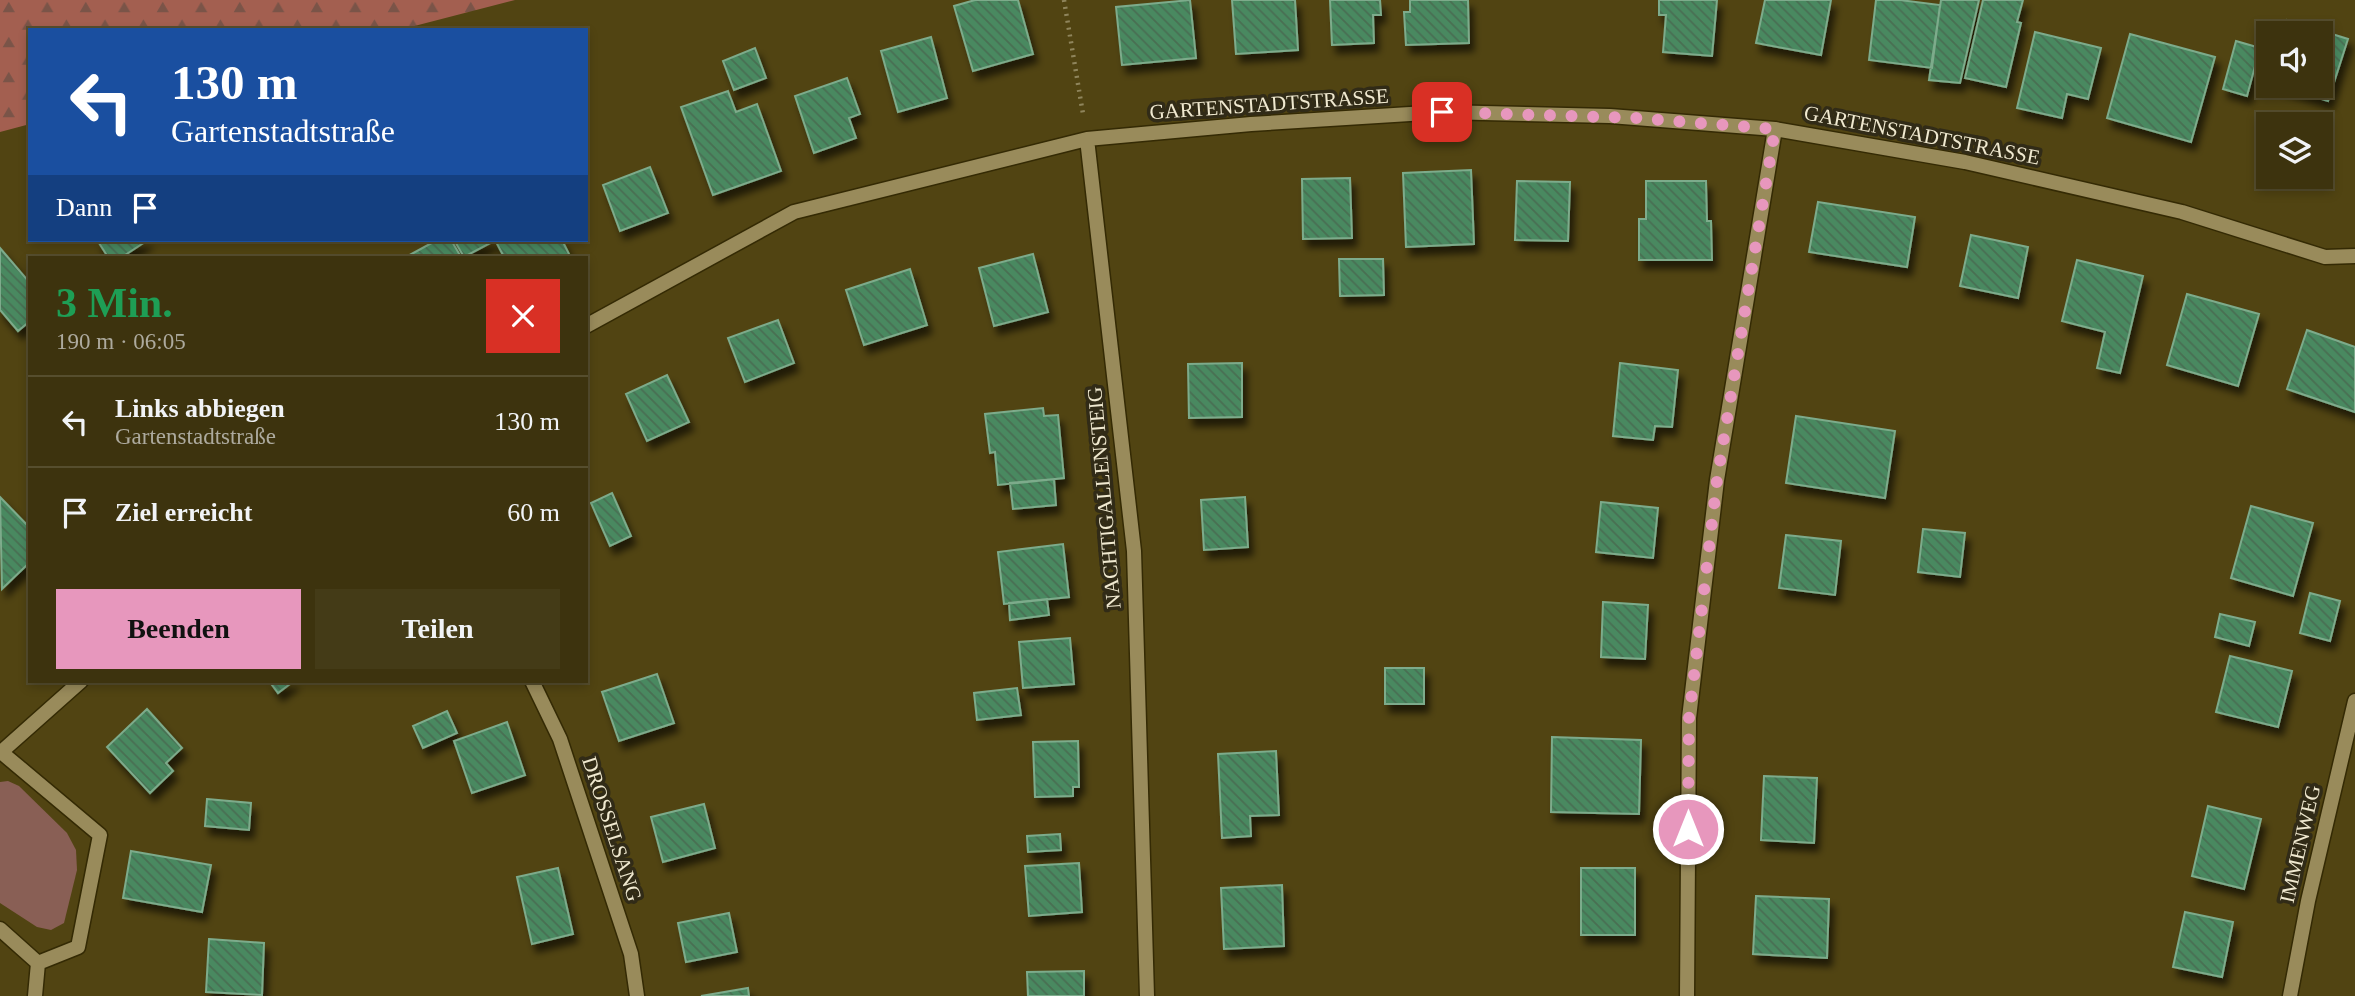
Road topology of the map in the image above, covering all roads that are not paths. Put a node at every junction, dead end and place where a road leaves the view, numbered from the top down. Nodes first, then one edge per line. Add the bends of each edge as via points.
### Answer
1 (1775, 129) junction
2 (1087, 139) junction
3 (2355, 256) edge
4 (588, 325) edge
5 (79, 683) edge
6 (533, 683) edge
7 (2355, 701) edge
8 (1, 753) edge
9 (0, 929) edge
10 (38, 964) junction
11 (35, 996) edge
12 (637, 996) edge
13 (1147, 996) edge
14 (1687, 996) edge
15 (2290, 996) edge

1 - 2 street, GARTENSTADTSTRASSE via 1623,117 1442,112
1 - 3 street, GARTENSTADTSTRASSE via 1965,162 2182,212 2325,257
1 - 14 street via 1717,480 1689,718
2 - 4 street, GARTENSTADTSTRASSE via 794,212
2 - 13 street, NACHTIGALLENSTEIG via 1134,551
5 - 8 street
6 - 12 street, DROSSELSANG via 561,739 631,954
7 - 15 street, IMMENWEG
8 - 10 street via 100,835 78,947
9 - 10 street
10 - 11 street

